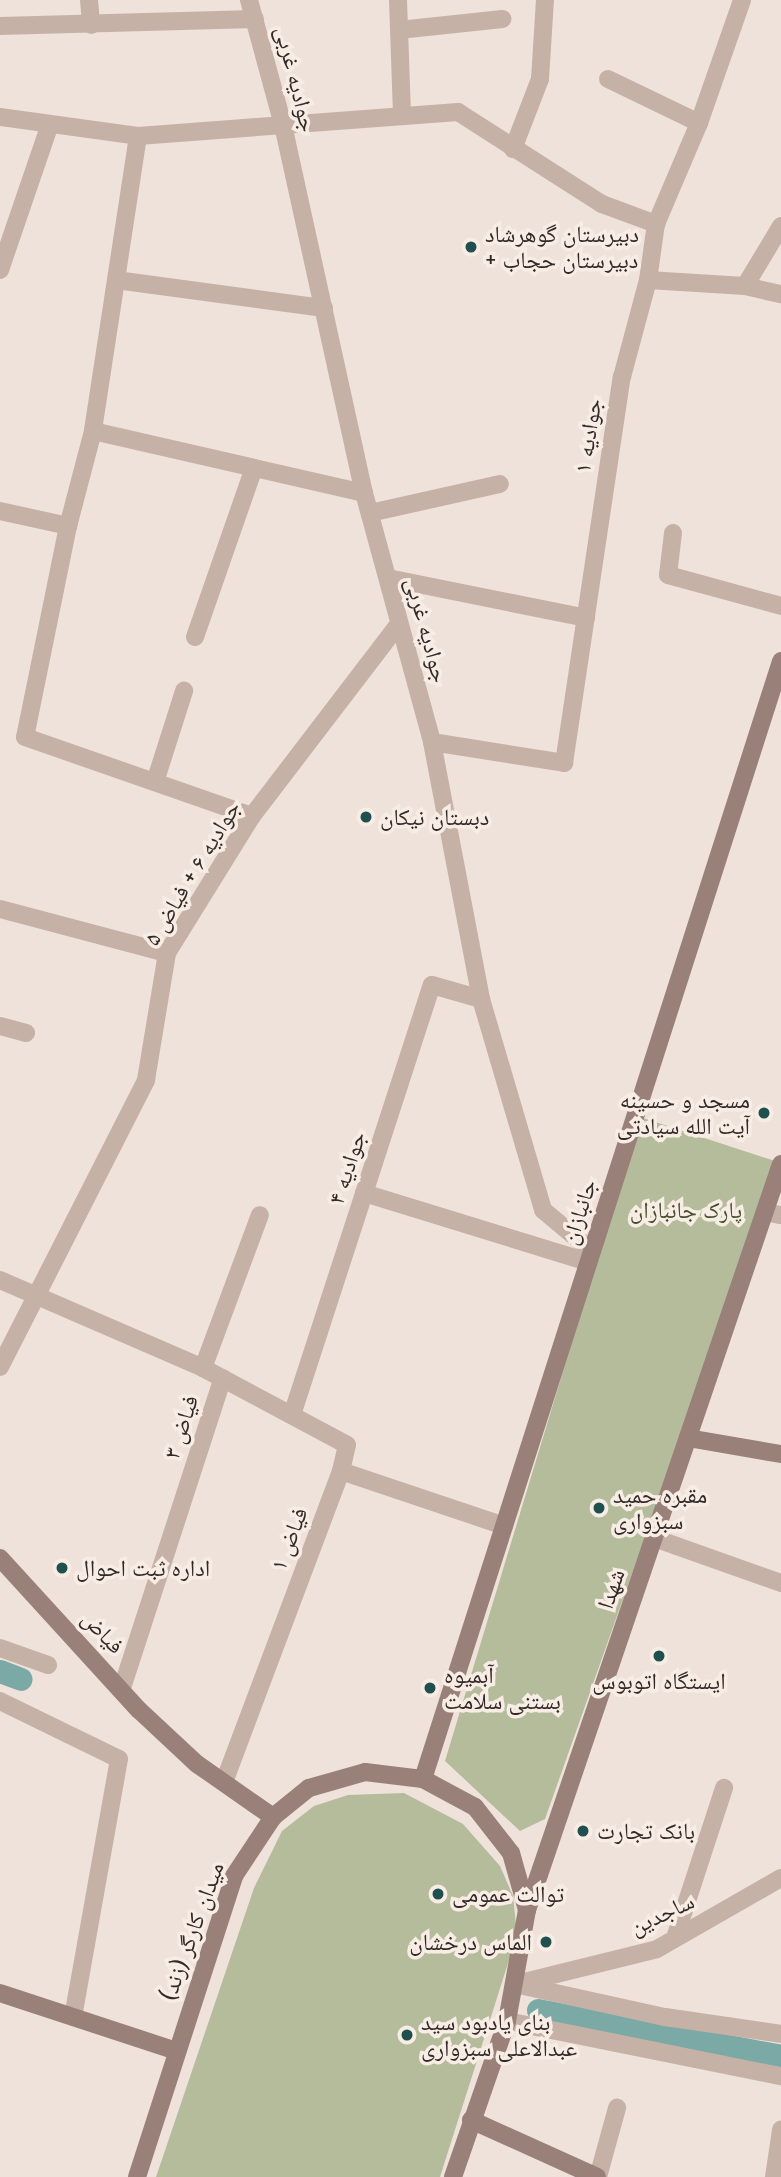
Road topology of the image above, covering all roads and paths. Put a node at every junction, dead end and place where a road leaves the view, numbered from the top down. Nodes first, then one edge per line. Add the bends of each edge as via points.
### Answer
1 (89, 0) edge
2 (248, 0) edge
3 (398, 0) edge
4 (545, 0) edge
5 (742, 0) edge
6 (255, 19) junction
7 (502, 19) dead end
8 (0, 26) edge
9 (91, 26) junction
10 (399, 30) junction
11 (608, 79) dead end
12 (402, 116) junction
13 (0, 117) edge
14 (699, 123) junction
15 (50, 124) junction
16 (283, 125) junction
17 (138, 136) junction
18 (513, 149) junction
19 (656, 223) junction
20 (781, 226) edge
21 (0, 270) edge
22 (116, 279) junction
23 (648, 280) junction
24 (745, 286) junction
25 (781, 294) edge
26 (324, 308) junction
27 (93, 431) junction
28 (254, 468) junction
29 (500, 484) dead end
30 (364, 494) junction
31 (0, 511) edge
32 (370, 513) junction
33 (68, 526) junction
34 (673, 533) dead end
35 (388, 578) junction
36 (781, 606) edge
37 (586, 618) junction
38 (399, 624) junction
39 (195, 637) dead end
40 (780, 668) edge
41 (184, 691) dead end
42 (432, 742) junction
43 (155, 782) junction
44 (252, 816) junction
45 (0, 909) edge
46 (167, 953) junction
47 (481, 999) junction
48 (0, 1026) edge
49 (26, 1033) dead end
50 (781, 1164) edge
51 (364, 1193) junction
52 (773, 1213) edge
53 (260, 1215) dead end
54 (590, 1256) junction
55 (0, 1280) edge
56 (33, 1296) junction
57 (0, 1367) edge
58 (203, 1367) junction
59 (223, 1378) junction
60 (292, 1415) junction
61 (688, 1438) junction
62 (781, 1454) edge
63 (341, 1471) junction
64 (504, 1526) junction
65 (654, 1538) junction
66 (0, 1558) edge
67 (781, 1583) edge
68 (0, 1648) edge
69 (48, 1665) dead end
70 (122, 1688) junction
71 (1, 1704) edge
72 (423, 1779) junction
73 (224, 1782) junction
74 (724, 1788) dead end
75 (273, 1817) junction
76 (781, 1878) edge
77 (527, 1910) junction
78 (675, 1938) junction
79 (516, 1984) junction
80 (0, 1993) edge
81 (73, 2017) junction
82 (507, 2021) junction
83 (781, 2034) edge
84 (176, 2051) junction
85 (781, 2076) edge
86 (617, 2108) dead end
87 (471, 2120) junction
88 (781, 2130) edge
89 (777, 2166) edge
90 (137, 2177) edge
91 (453, 2177) edge
92 (598, 2177) edge

1 - 9 street
2 - 6 street, جوادیه غربی
3 - 10 street
4 - 18 street via 540,79
5 - 14 street, جوادیه ۱
6 - 9 street
6 - 16 street, جوادیه غربی
7 - 10 street
8 - 9 street
10 - 12 street
11 - 14 street
12 - 16 street
12 - 18 street via 458,112
13 - 15 street
14 - 19 street, جوادیه ۱
15 - 17 street
15 - 21 street
16 - 17 street
16 - 26 street, جوادیه غربی
17 - 22 street
18 - 19 street via 602,204
19 - 23 street, جوادیه ۱
20 - 24 street
22 - 26 street
22 - 27 street
23 - 24 street
23 - 37 street, جوادیه ۱ via 622,377
24 - 25 street
26 - 30 street, جوادیه غربی
27 - 28 street
27 - 33 street
28 - 30 street
28 - 39 street
29 - 32 street
30 - 32 street, جوادیه غربی
31 - 33 street
32 - 35 street, جوادیه غربی
33 - 43 street via 25,737
34 - 36 street via 668,575
35 - 37 street
35 - 38 street, جوادیه غربی
37 - 42 street, جوادیه ۱ via 564,763
38 - 42 street, جوادیه غربی
38 - 44 street, جوادیه ۶ + فیاض ۵
40 - 54 main road, جانبازان
41 - 43 street
42 - 47 street, جوادیه غربی
43 - 44 street
44 - 46 street, جوادیه ۶ + فیاض ۵
45 - 46 street
46 - 56 street, جوادیه ۶ + فیاض ۵ via 146,1080
47 - 51 street, جوادیه ۴ via 432,985
47 - 54 street, جوادیه غربی via 543,1210
48 - 49 street
50 - 52 main road, شهدا
51 - 54 street
51 - 60 street, جوادیه ۴
52 - 61 main road, شهدا
53 - 58 street
54 - 64 main road, جانبازان
55 - 56 street, فیاض ۳
56 - 57 street, جوادیه ۶ + فیاض ۵
56 - 58 street, فیاض ۳
58 - 59 street, فیاض ۳
59 - 60 street, فیاض ۱
59 - 70 street, فیاض ۳
60 - 63 street, فیاض ۱ via 347,1445
61 - 62 main road
61 - 65 main road, شهدا
63 - 64 street
63 - 73 street, فیاض ۱
64 - 72 main road, جانبازان
65 - 67 street
65 - 77 main road, شهدا
66 - 70 main road, فیاض
68 - 69 street
70 - 73 main road, فیاض via 197,1765
71 - 81 street via 118,1759
72 - 75 main road, میدان کارگر (زند) via 365,1772 309,1788
72 - 77 main road, میدان کارگر (زند) via 475,1807 511,1853
73 - 75 main road, فیاض
74 - 78 street
75 - 84 main road, میدان کارگر (زند) via 234,1877
76 - 78 street, ساجدین
77 - 79 main road, میدان کارگر (زند)
78 - 79 street, ساجدین via 657,1949
79 - 82 main road, میدان کارگر (زند)
79 - 83 street via 665,2017
80 - 81 main road
81 - 84 main road
82 - 85 street
82 - 87 main road, میدان کارگر (زند)
84 - 90 main road, میدان کارگر (زند)
86 - 92 street
87 - 91 main road, میدان کارگر (زند)
87 - 92 main road
88 - 89 street

